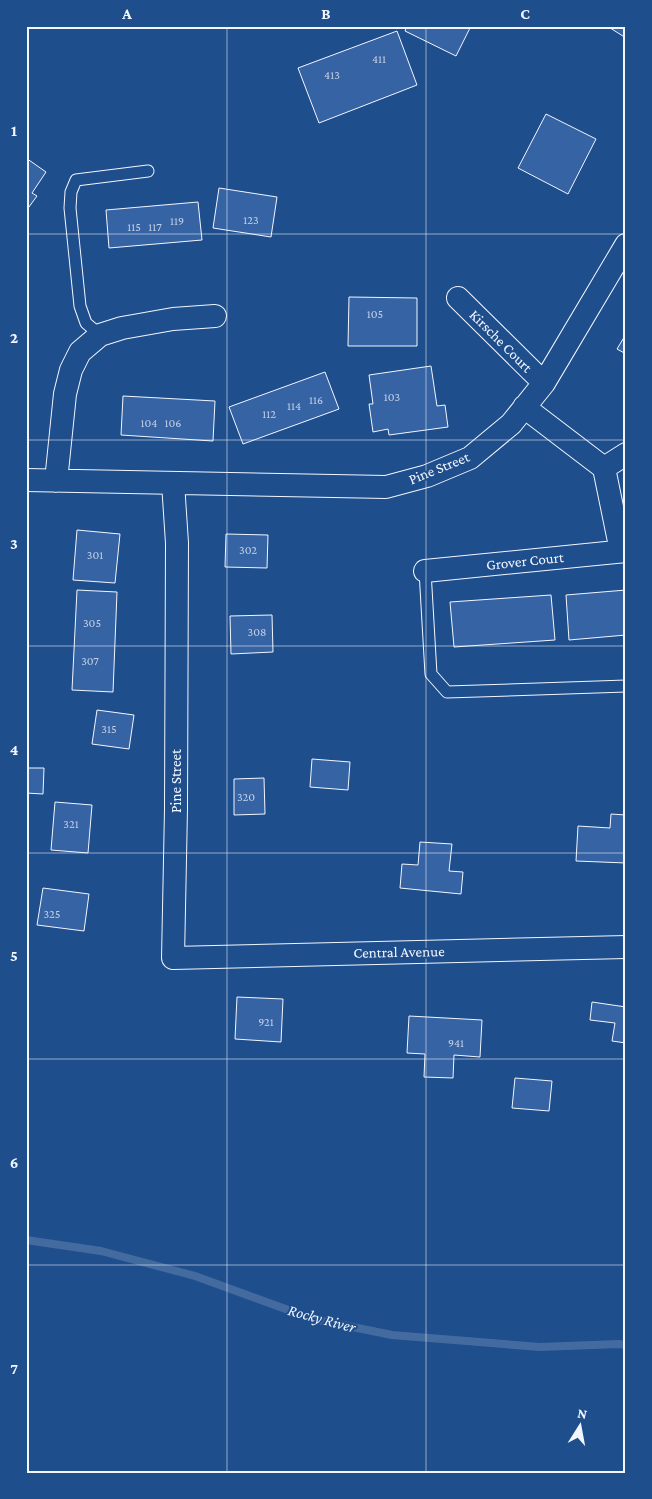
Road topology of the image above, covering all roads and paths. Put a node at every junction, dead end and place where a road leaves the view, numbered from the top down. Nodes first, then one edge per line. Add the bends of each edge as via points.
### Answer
1 (148, 171) dead end
2 (626, 245) edge
3 (458, 298) dead end
4 (215, 316) dead end
5 (100, 336) junction
6 (544, 383) junction
7 (524, 408) junction
8 (626, 454) edge
9 (604, 468) junction
10 (26, 480) edge
11 (56, 480) junction
12 (173, 483) junction
13 (624, 551) edge
14 (425, 571) joint
15 (626, 686) edge
16 (626, 947) edge
17 (173, 958) joint

1 - 5 lane via 76,180 70,192 80,306 86,323
2 - 6 street, Pine Street
3 - 6 street, Kirsche Court
4 - 5 street via 173,319 122,328
5 - 11 street via 80,352 71,370 65,394
6 - 7 street, Pine Street
7 - 9 street
7 - 12 street, Pine Street via 511,424 470,458 427,476 386,486
8 - 9 street
9 - 13 street
10 - 11 street, Pine Street
11 - 12 street, Pine Street
12 - 17 street, Pine Street via 177,553
13 - 14 street, Grover Court
14 - 15 lane via 431,674 447,692
16 - 17 street, Central Avenue

